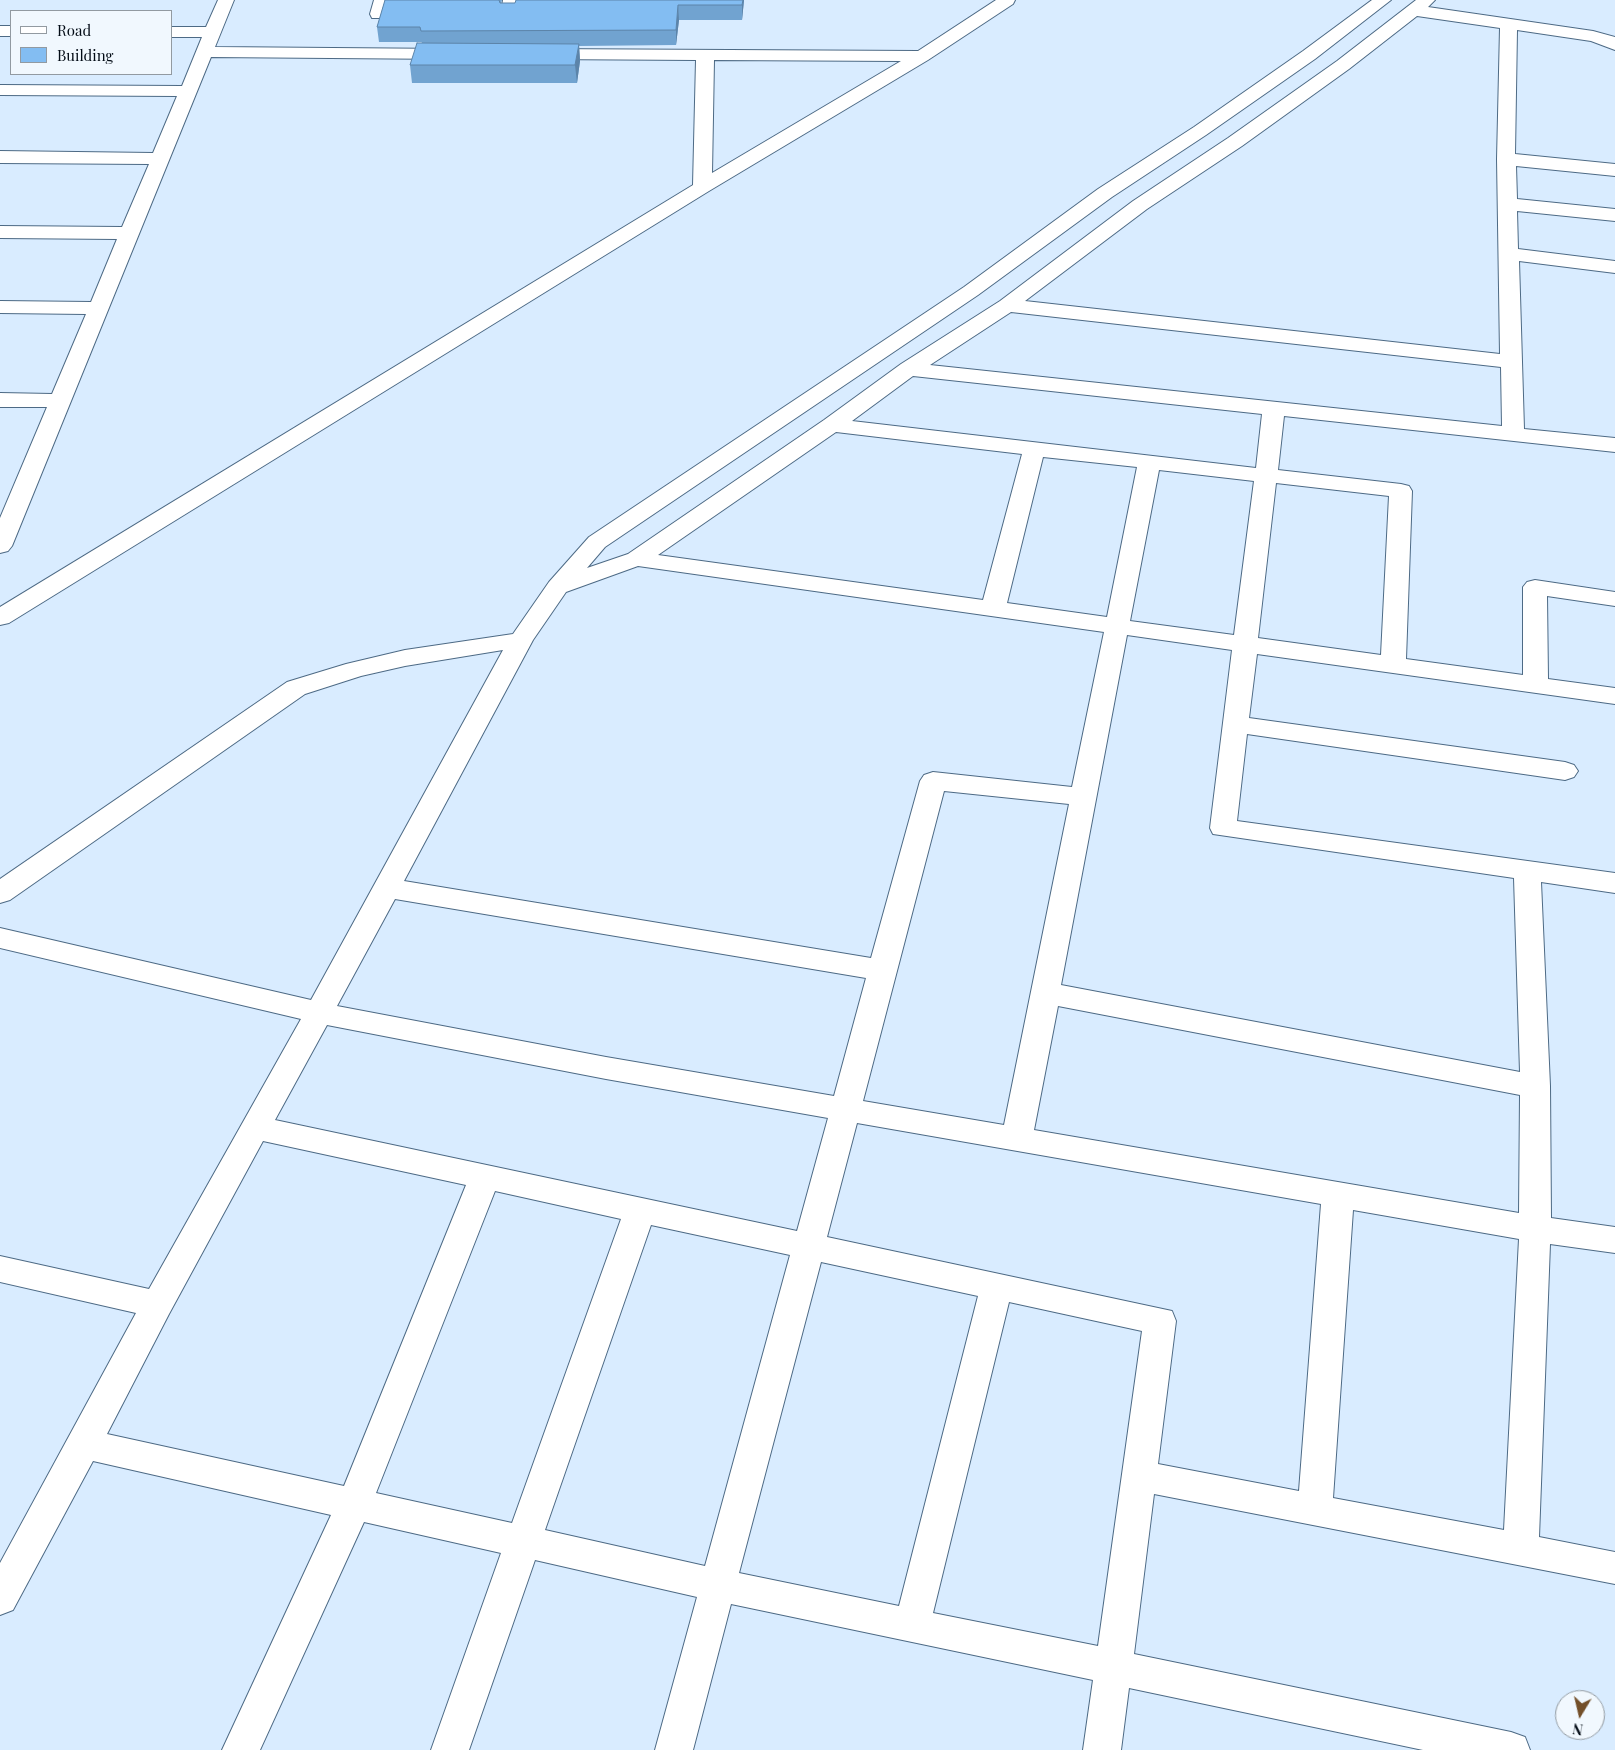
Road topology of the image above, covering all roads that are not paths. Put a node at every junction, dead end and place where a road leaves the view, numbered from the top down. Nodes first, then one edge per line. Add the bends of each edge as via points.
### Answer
1 (226, 0) edge
2 (1007, 0) edge
3 (1383, 0) edge
4 (1420, 5) edge
5 (1510, 24) junction
6 (172, 32) edge
7 (212, 32) junction
8 (1615, 45) edge
9 (204, 52) junction
10 (469, 54) edge
11 (528, 54) edge
12 (705, 55) junction
13 (922, 56) junction
14 (0, 90) edge
15 (188, 91) junction
16 (0, 157) edge
17 (160, 159) junction
18 (1506, 159) junction
19 (1615, 170) edge
20 (702, 187) junction
21 (1507, 204) junction
22 (1615, 215) edge
23 (0, 232) edge
24 (129, 233) junction
25 (1508, 254) junction
26 (1615, 266) edge
27 (1007, 305) junction
28 (0, 307) edge
29 (98, 308) junction
30 (1511, 362) junction
31 (909, 368) junction
32 (0, 400) edge
33 (60, 401) junction
34 (1274, 408) junction
35 (832, 425) junction
36 (1513, 434) junction
37 (1615, 445) edge
38 (1034, 449) junction
39 (1150, 462) junction
40 (1264, 476) junction
41 (9, 503) edge
42 (0, 546) edge
43 (636, 559) junction
44 (556, 587) junction
45 (1615, 598) edge
46 (993, 610) junction
47 (0, 618) edge
48 (1118, 627) junction
49 (521, 640) junction
50 (1246, 644) junction
51 (1393, 665) junction
52 (1536, 685) junction
53 (1615, 696) edge
54 (1236, 724) junction
55 (1565, 771) dead end
56 (1084, 797) junction
57 (1527, 871) junction
58 (1615, 883) edge
59 (386, 888) junction
60 (0, 893) edge
61 (0, 938) edge
62 (882, 970) junction
63 (1046, 993) junction
64 (319, 1013) junction
65 (1535, 1086) junction
66 (846, 1110) junction
67 (256, 1128) junction
68 (1017, 1139) junction
69 (485, 1177) junction
70 (1338, 1194) junction
71 (640, 1210) junction
72 (1536, 1228) junction
73 (1615, 1240) edge
74 (808, 1246) junction
75 (0, 1269) edge
76 (997, 1286) junction
77 (157, 1304) junction
78 (84, 1444) junction
79 (1140, 1476) junction
80 (354, 1504) junction
81 (1315, 1510) junction
82 (524, 1542) junction
83 (1521, 1550) junction
84 (1615, 1568) edge
85 (718, 1585) junction
86 (0, 1598) edge
87 (912, 1625) junction
88 (1114, 1667) junction
89 (241, 1750) edge
90 (450, 1750) edge
91 (674, 1750) edge
92 (1102, 1750) edge
93 (1511, 1750) edge

1 - 7 street
2 - 13 street
3 - 44 street via 971,292 597,542
4 - 5 street
4 - 27 street via 1343,65 1140,205
5 - 8 street via 1593,36
5 - 18 street
6 - 7 street
7 - 9 street
9 - 10 street
9 - 15 street
11 - 12 street
12 - 13 street
12 - 20 street
13 - 20 street
14 - 15 street
15 - 17 street
16 - 17 street
17 - 24 street
18 - 19 street
18 - 21 street
20 - 47 street
21 - 22 street
21 - 25 street
23 - 24 street
24 - 29 street
25 - 26 street
25 - 30 street
27 - 30 street
27 - 31 street
28 - 29 street
29 - 33 street
30 - 36 street
31 - 34 street
31 - 35 street
32 - 33 street
33 - 41 street
34 - 36 street
34 - 40 street
35 - 38 street
35 - 43 street
36 - 37 street
38 - 39 street
38 - 46 street
39 - 40 street
39 - 48 street
40 - 50 street
40 - 51 street via 1401,491
41 - 42 street
43 - 44 street
43 - 46 street
44 - 49 street
45 - 52 street via 1535,588
46 - 48 street
48 - 50 street
48 - 56 street
49 - 59 street
49 - 60 street via 404,658 296,688
50 - 51 street
50 - 54 street
51 - 52 street
52 - 53 street
54 - 55 street
54 - 57 street via 1223,828
56 - 62 street via 933,781
56 - 63 street
57 - 58 street
57 - 65 street
59 - 62 street
59 - 64 street
61 - 64 street
62 - 66 street
63 - 65 street
63 - 68 street
64 - 66 street
64 - 67 street
65 - 72 street
66 - 68 street
66 - 74 street
67 - 69 street
67 - 77 street
68 - 70 street
69 - 71 street
69 - 80 street
70 - 72 street
70 - 81 street
71 - 74 street
71 - 82 street
72 - 73 street
72 - 83 street
74 - 76 street
74 - 85 street
75 - 77 street
76 - 79 street via 1160,1321
76 - 87 street
77 - 78 street
78 - 80 street
78 - 86 street
79 - 81 street
79 - 88 street
80 - 82 street
80 - 89 street
81 - 83 street
82 - 85 street
82 - 90 street
83 - 84 street
85 - 87 street
85 - 91 street
87 - 88 street
88 - 92 street
88 - 93 street

